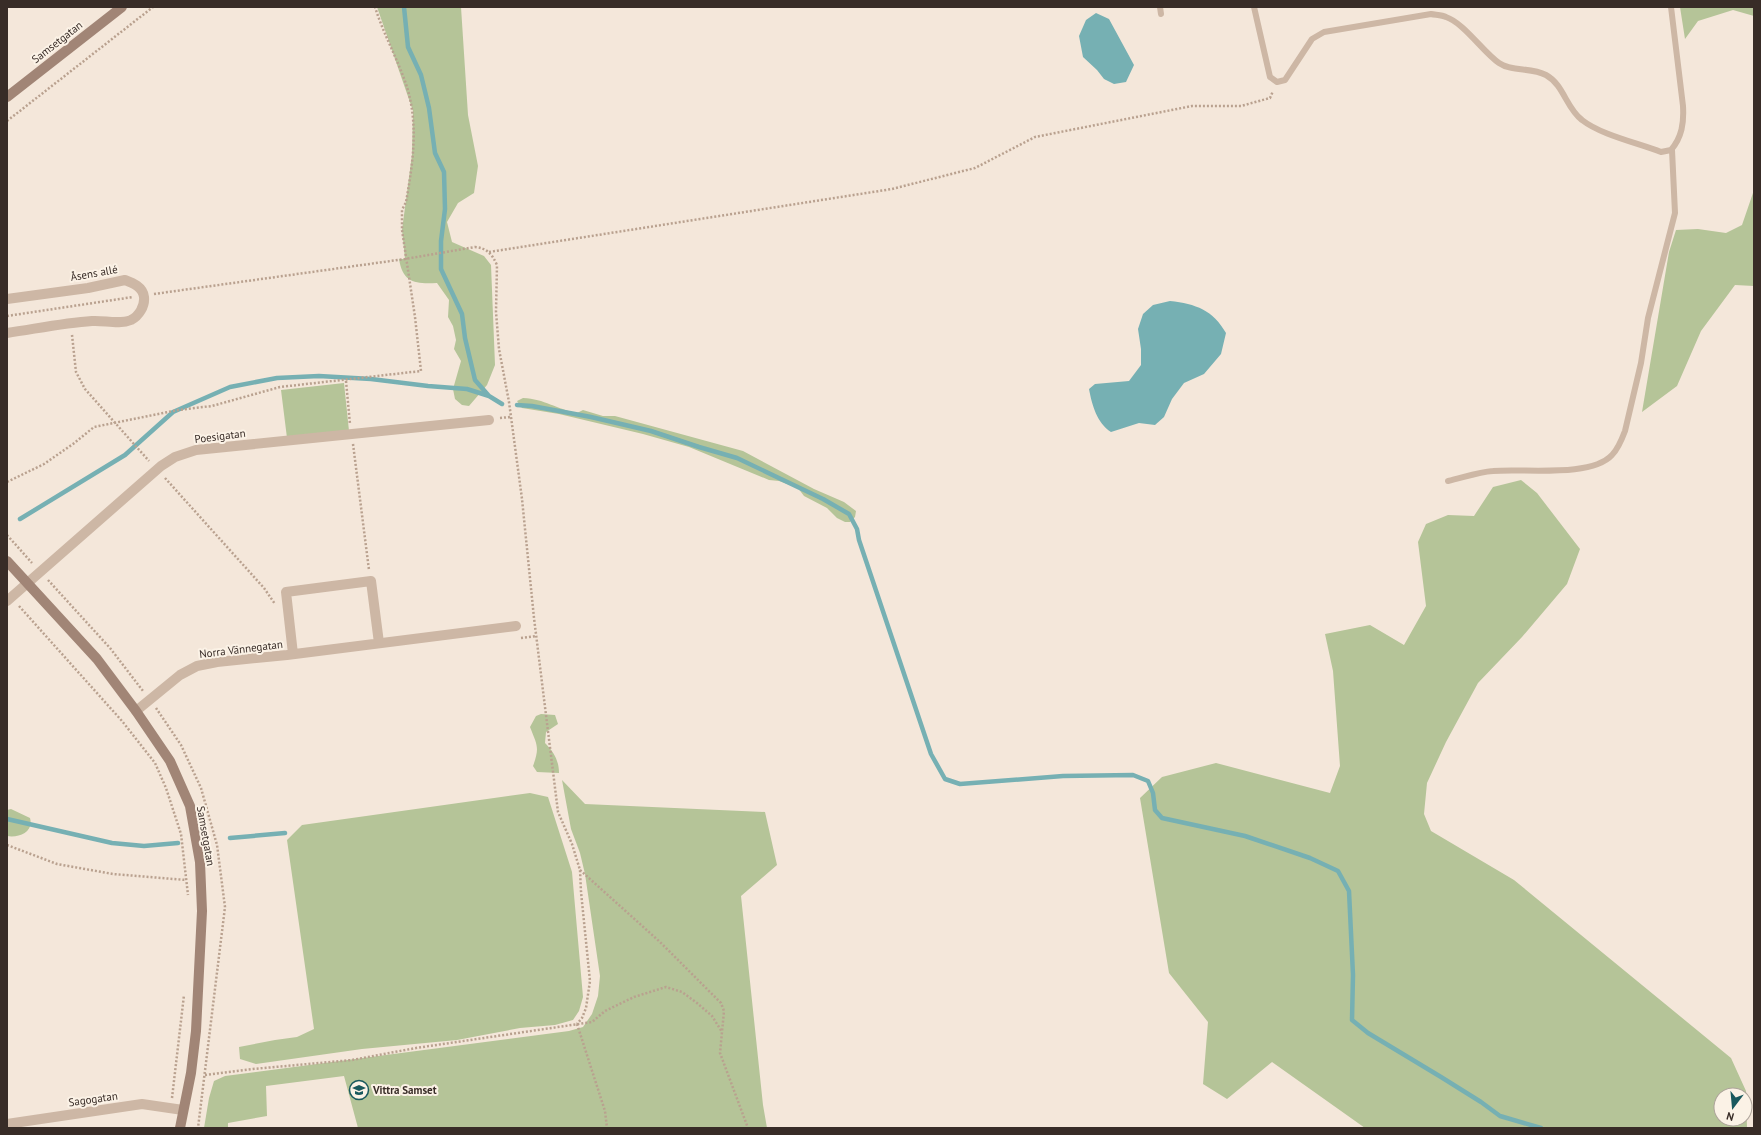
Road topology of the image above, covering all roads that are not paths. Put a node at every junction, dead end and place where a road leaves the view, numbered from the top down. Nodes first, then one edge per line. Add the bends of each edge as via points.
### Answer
1 (122, 7) edge
2 (1160, 7) edge
3 (1254, 7) edge
4 (1671, 7) edge
5 (1162, 14) dead end
6 (7, 97) edge
7 (1672, 150) junction
8 (7, 299) edge
9 (7, 333) edge
10 (489, 420) dead end
11 (1448, 481) dead end
12 (7, 561) edge
13 (27, 583) junction
14 (9, 600) edge
15 (516, 626) dead end
16 (379, 643) junction
17 (293, 654) junction
18 (136, 710) junction
19 (183, 1110) junction
20 (7, 1124) edge
21 (180, 1128) edge

1 - 6 street, Samsetgatan
2 - 5 lane
3 - 7 lane via 1270,77 1277,82 1285,80 1312,39 1324,32 1431,14 1448,17 1504,67 1530,70 1545,75 1557,84 1581,120 1597,129 1661,152
4 - 7 lane via 1684,122 1678,142
7 - 11 lane via 1674,213 1622,440 1611,456 1595,466 1560,470 1492,471
8 - 9 street, Åsens allé via 88,288 125,280 140,288 144,296 144,304 132,320 93,320
10 - 13 street, Poesigatan via 196,450 175,457
12 - 13 street, Samsetgatan
13 - 14 street, Poesigatan
13 - 18 street, Samsetgatan via 96,659
15 - 16 street, Norra Vännegatan
16 - 17 street, Norra Vännegatan
16 - 17 street, Norra Vännegatan via 371,581 286,592
17 - 18 street, Norra Vännegatan via 197,666 180,675
18 - 19 street, Samsetgatan via 170,761 190,806 200,862 200,981 191,1073
19 - 20 street, Sagogatan via 142,1104
19 - 21 street, Samsetgatan

